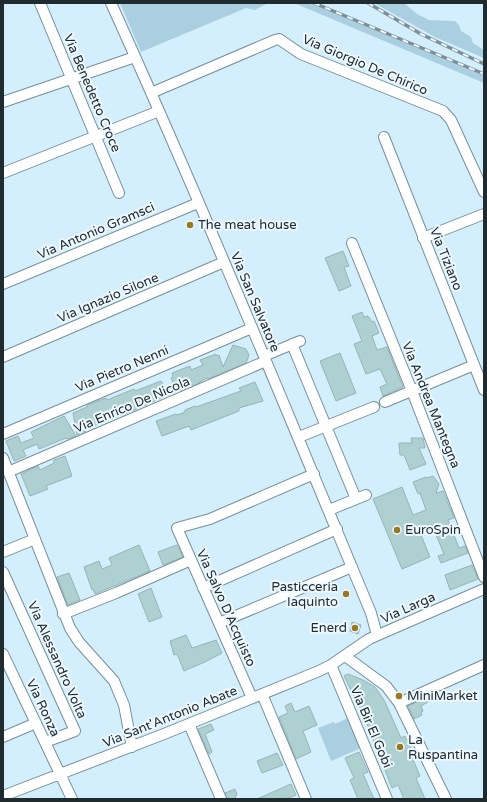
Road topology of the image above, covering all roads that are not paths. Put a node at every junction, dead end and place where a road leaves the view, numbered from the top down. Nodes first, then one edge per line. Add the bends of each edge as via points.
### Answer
1 (40, 3) edge
2 (111, 3) edge
3 (135, 57) junction
4 (71, 78) junction
5 (151, 92) junction
6 (3, 102) edge
7 (159, 111) junction
8 (95, 136) junction
9 (384, 137) dead end
10 (3, 173) edge
11 (484, 192) edge
12 (119, 193) dead end
13 (198, 203) junction
14 (484, 214) edge
15 (423, 238) junction
16 (352, 243) dead end
17 (224, 262) junction
18 (3, 284) edge
19 (252, 328) junction
20 (3, 357) edge
21 (265, 358) junction
22 (474, 365) junction
23 (484, 390) edge
24 (412, 391) junction
25 (385, 402) dead end
26 (374, 407) dead end
27 (326, 426) junction
28 (3, 434) edge
29 (299, 437) junction
30 (3, 458) edge
31 (8, 472) junction
32 (314, 474) junction
33 (366, 495) dead end
34 (356, 499) junction
35 (329, 510) junction
36 (337, 529) junction
37 (35, 539) junction
38 (3, 552) edge
39 (191, 560) junction
40 (352, 567) junction
41 (3, 572) edge
42 (484, 576) edge
43 (203, 588) junction
44 (484, 589) edge
45 (63, 614) junction
46 (219, 623) junction
47 (382, 633) junction
48 (3, 654) edge
49 (345, 656) junction
50 (331, 665) junction
51 (484, 665) edge
52 (262, 694) junction
53 (252, 698) junction
54 (399, 703) junction
55 (36, 723) junction
56 (189, 724) junction
57 (3, 737) edge
58 (45, 742) junction
59 (132, 746) junction
60 (60, 774) junction
61 (3, 796) edge
62 (72, 799) edge
63 (221, 799) edge
64 (306, 799) edge
65 (387, 799) edge
66 (446, 799) edge

1 - 4 street, Via Benedetto Croce
2 - 3 street, Via San Salvatore
3 - 4 street
3 - 5 street, Via San Salvatore
4 - 6 street
4 - 8 street, Via Benedetto Croce
5 - 7 street, Via San Salvatore
5 - 11 street, Via Giorgio De Chirico via 279,39 301,54 443,111 451,120
7 - 8 street
7 - 13 street, Via San Salvatore
8 - 10 street
8 - 12 street, Via Benedetto Croce
9 - 15 street, Via Tiziano
13 - 17 street, Via San Salvatore
13 - 18 street, Via Antonio Gramsci
14 - 15 street
15 - 22 street, Via Tiziano
16 - 24 street, Via Andrea Mantegna
17 - 19 street, Via San Salvatore
17 - 20 street, Via Ignazio Silone
19 - 21 street, Via San Salvatore
19 - 28 street, Via Pietro Nenni
21 - 27 street, Via Enrico De Nicola via 296,342
21 - 29 street, Via San Salvatore
21 - 31 street, Via Enrico De Nicola
22 - 23 street, Via Tiziano
22 - 24 street
24 - 25 street
24 - 42 street, Via Andrea Mantegna
26 - 27 street
27 - 29 street
27 - 34 street
29 - 32 street, Via San Salvatore
30 - 31 street
31 - 37 street
32 - 35 street, Via San Salvatore
32 - 39 street, Via Salvo D'Acquisto via 210,519 177,528
33 - 34 street
34 - 35 street
35 - 36 street, Via San Salvatore
36 - 40 street, Via San Salvatore
36 - 43 street
37 - 38 street
37 - 45 street
39 - 43 street, Via Salvo D'Acquisto
39 - 45 street
40 - 46 street
40 - 47 street, Via San Salvatore
41 - 58 street, Via Alessandro Volta via 74,731
43 - 46 street, Via Salvo D'Acquisto
44 - 47 street, Via Larga
45 - 59 street via 79,642 114,681 124,705
46 - 53 street, Via Salvo D'Acquisto
47 - 49 street, Via Larga
48 - 55 street, Via Ronza
49 - 50 street, Via Sant'Antonio Abate
49 - 54 street via 386,686
50 - 52 street, Via Sant'Antonio Abate
50 - 65 street, Via Bir El Gobi
51 - 54 street
52 - 53 street, Via Sant'Antonio Abate
52 - 64 street
53 - 56 street, Via Sant'Antonio Abate
54 - 66 street
55 - 57 street
55 - 58 street, Via Ronza
56 - 59 street, Via Sant'Antonio Abate
56 - 63 street
58 - 60 street, Via Ronza
59 - 60 street, Via Sant'Antonio Abate
60 - 61 street, Via Sant'Antonio Abate
60 - 62 street, Via Ronza

